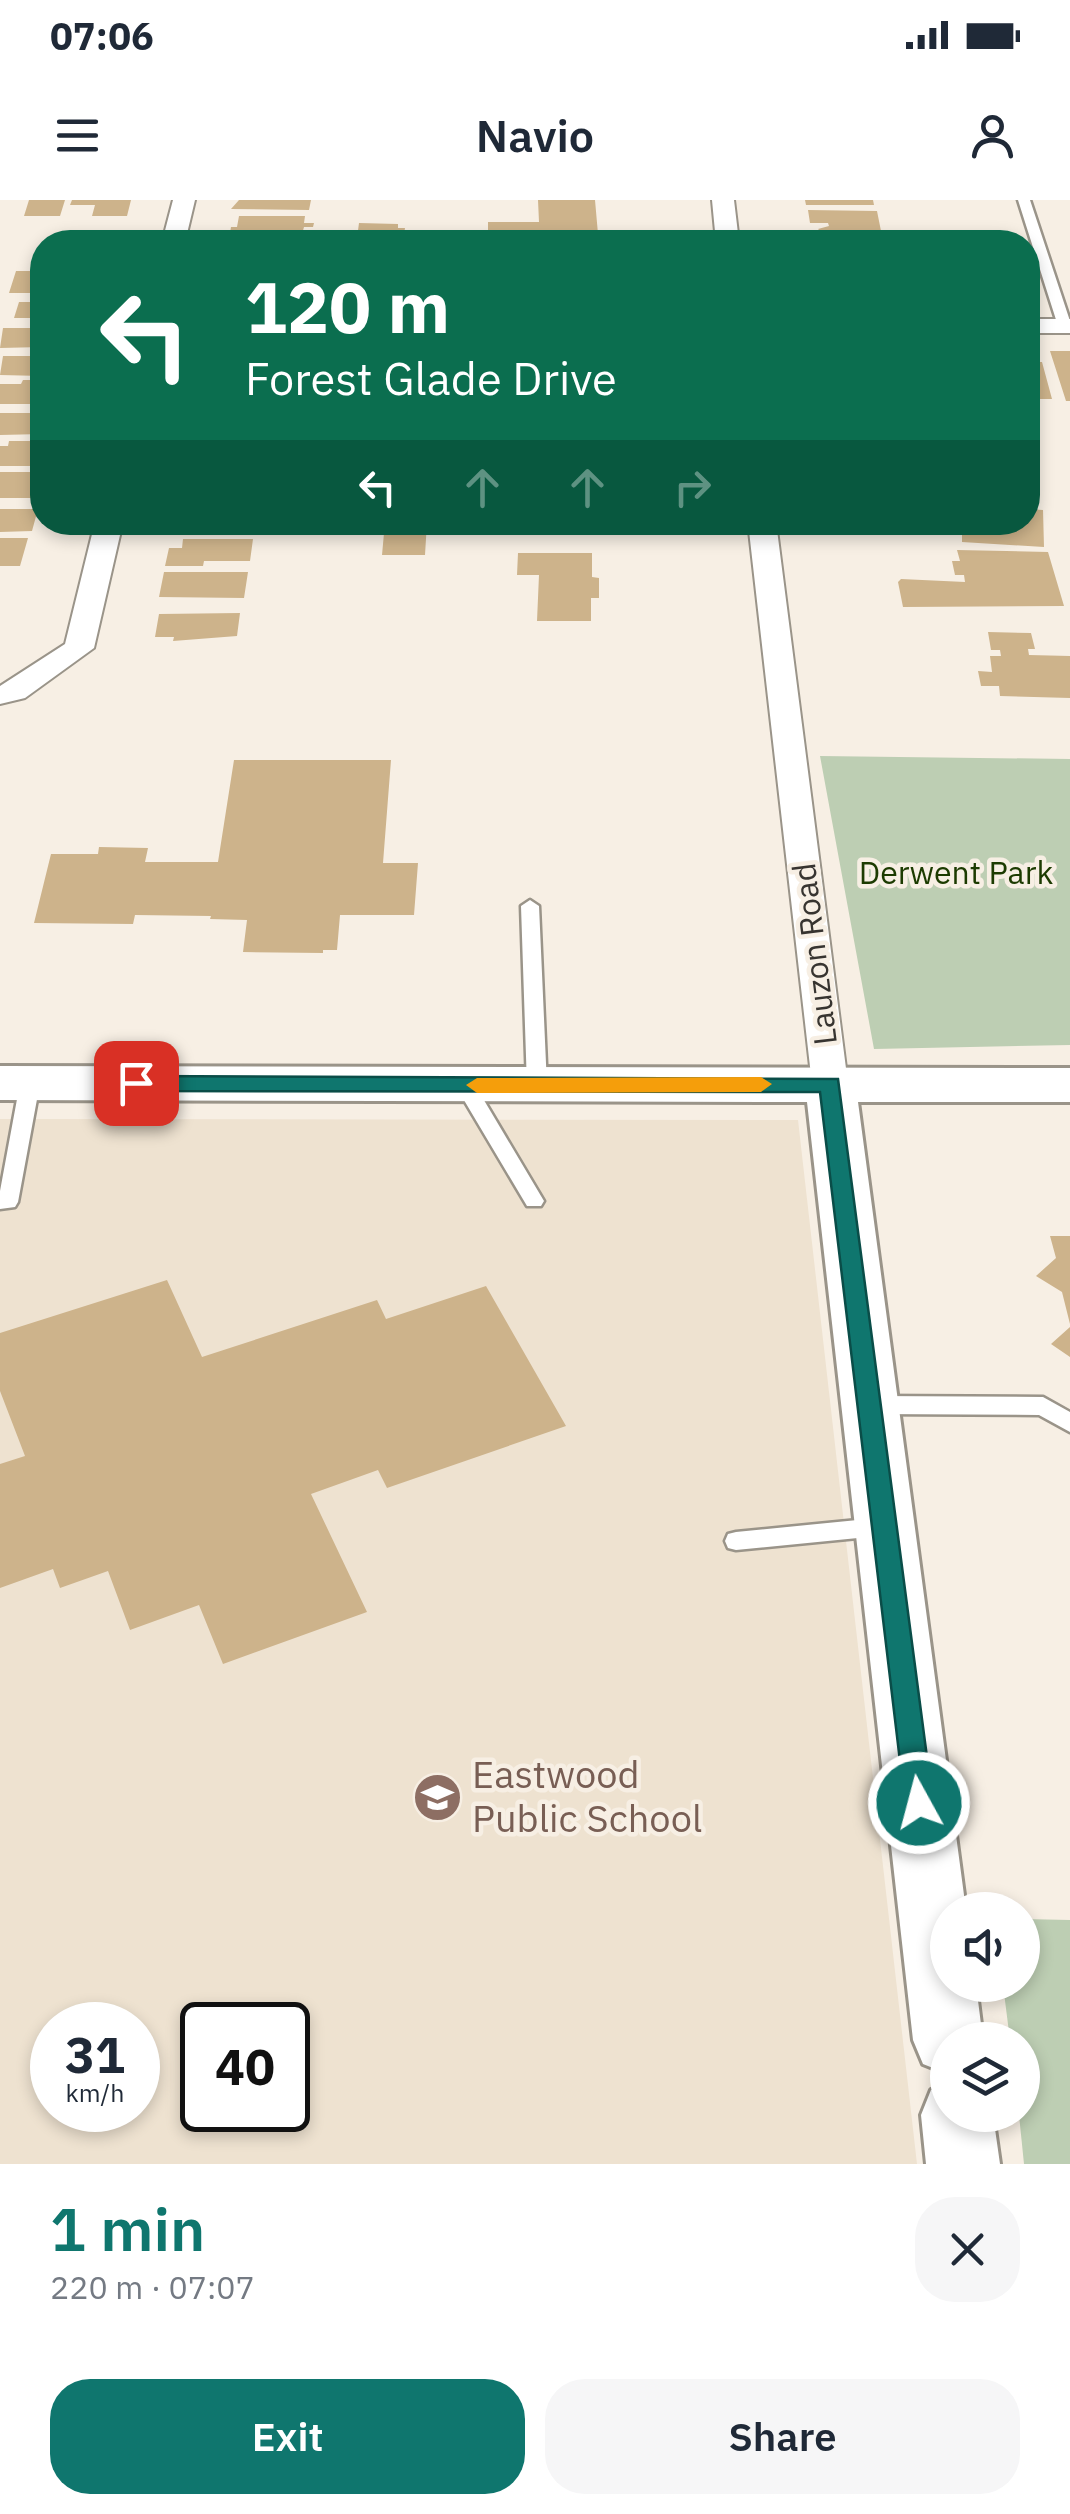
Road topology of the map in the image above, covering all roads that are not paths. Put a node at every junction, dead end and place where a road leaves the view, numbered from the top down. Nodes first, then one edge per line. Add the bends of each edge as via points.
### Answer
1 (184, 200) edge
2 (723, 200) edge
3 (1024, 200) edge
4 (177, 230) edge
5 (727, 230) edge
6 (1034, 230) edge
7 (1040, 246) edge
8 (1040, 326) edge
9 (1068, 326) edge
10 (106, 535) edge
11 (764, 535) edge
12 (0, 695) edge
13 (530, 906) dead end
14 (15, 1083) edge
15 (830, 1084) junction
16 (465, 1085) junction
17 (1070, 1085) edge
18 (538, 1086) junction
19 (534, 1201) dead end
20 (0, 1202) edge
21 (870, 1404) junction
22 (1070, 1423) edge
23 (885, 1526) junction
24 (736, 1541) dead end
25 (946, 2022) edge
26 (959, 2132) edge
27 (963, 2164) edge

1 - 4 street
2 - 5 street
3 - 6 lane
7 - 9 lane
8 - 9 street
10 - 12 street via 79,648
11 - 15 street, Lauzon Road
13 - 18 lane
14 - 16 street
14 - 20 lane via 8,1202
15 - 17 street
15 - 18 street
15 - 21 street, Lauzon Road
16 - 18 street
16 - 19 lane
21 - 22 lane via 1043,1406
21 - 23 street, Lauzon Road
23 - 24 lane
23 - 25 street, Lauzon Road
26 - 27 street

